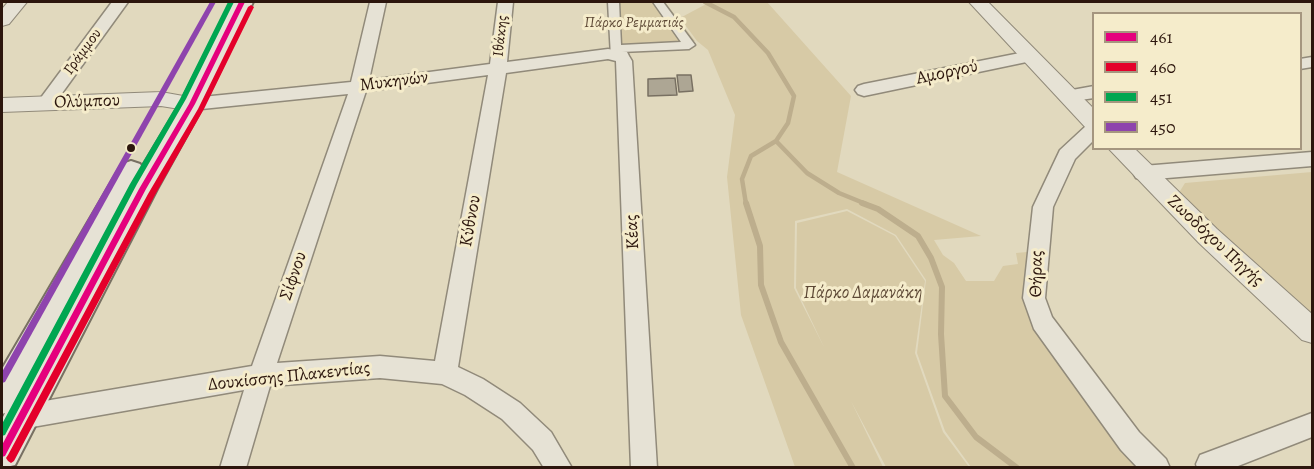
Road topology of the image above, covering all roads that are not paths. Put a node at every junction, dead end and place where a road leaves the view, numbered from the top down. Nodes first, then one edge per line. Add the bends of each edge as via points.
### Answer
1 (18, 2) edge
2 (120, 2) edge
3 (225, 2) edge
4 (242, 2) edge
5 (378, 2) edge
6 (505, 2) edge
7 (613, 2) edge
8 (658, 2) edge
9 (978, 2) edge
10 (2, 20) edge
11 (615, 52) junction
12 (1030, 56) junction
13 (498, 70) junction
14 (358, 87) junction
15 (864, 90) dead end
16 (1092, 92) edge
17 (1067, 96) junction
18 (182, 102) junction
19 (46, 103) junction
20 (2, 105) edge
21 (1092, 121) edge
22 (1092, 131) edge
23 (1121, 150) edge
24 (1312, 159) edge
25 (1143, 173) junction
26 (1312, 331) edge
27 (445, 373) junction
28 (260, 376) junction
29 (11, 408) edge
30 (1312, 425) edge
31 (2, 453) edge
32 (1209, 464) dead end
33 (233, 468) edge
34 (559, 468) edge
35 (644, 468) edge
36 (1157, 468) edge

1 - 10 street
2 - 19 street, Γράμμου
3 - 18 main road
4 - 18 main road
5 - 14 street, Σίφνου
6 - 13 street, Ιθάκης
7 - 11 street, Κέας
8 - 11 street via 689,45
9 - 12 street
11 - 13 street, Μυκηνών
11 - 35 street, Κέας via 624,61
12 - 15 street, Αμοργού
12 - 17 street
13 - 14 street, Μυκηνών
13 - 27 street, Κύθνου
14 - 18 street, Μυκηνών
14 - 28 street, Σίφνου
16 - 17 street
17 - 21 street
18 - 19 street, Ολύμπου
18 - 29 main road via 143,189
19 - 20 street, Ολύμπου
22 - 36 street, Θήρας via 1067,155 1043,207 1034,298 1042,322 1067,357 1130,441
23 - 25 street, Ζωοδόχου Πηγής
24 - 25 street
25 - 26 street, Ζωοδόχου Πηγής
27 - 28 street, Δουκίσσης Πλακεντίας via 380,367
27 - 34 street, Δουκίσσης Πλακεντίας via 511,411 542,441
28 - 29 street, Δουκίσσης Πλακεντίας
28 - 33 street, Σίφνου
29 - 31 main road
30 - 32 street

